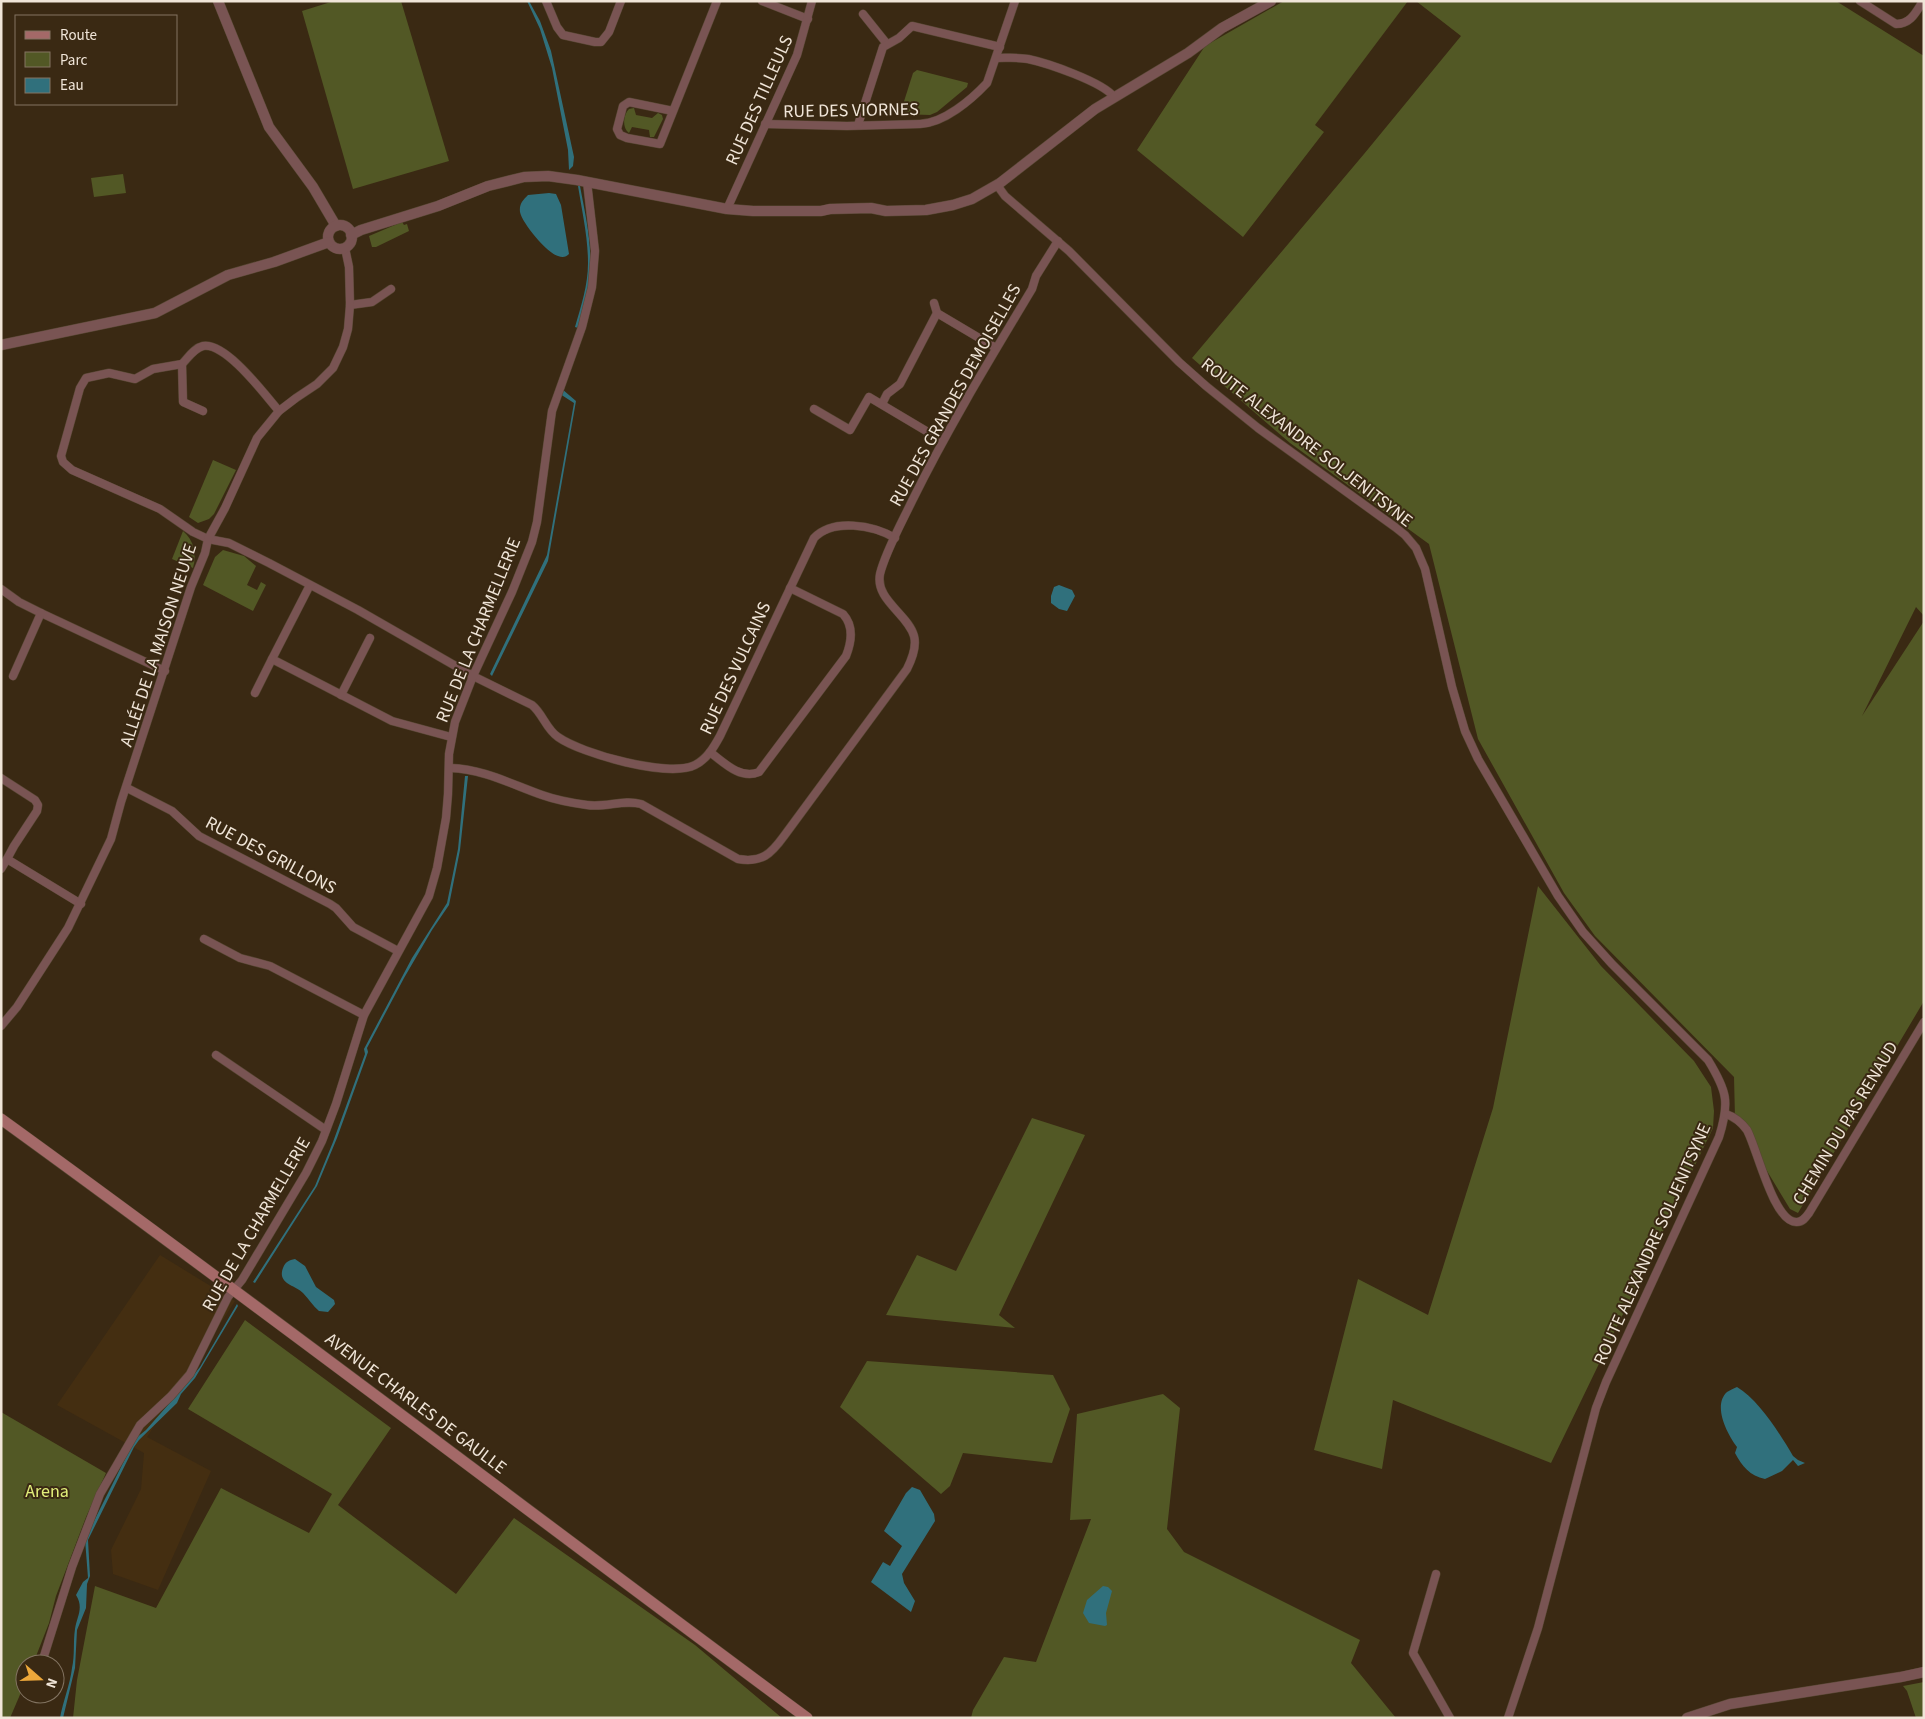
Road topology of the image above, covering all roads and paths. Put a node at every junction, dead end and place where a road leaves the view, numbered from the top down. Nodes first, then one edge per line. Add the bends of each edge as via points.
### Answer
1 (218, 1) edge
2 (546, 1) edge
3 (621, 1) edge
4 (717, 1) edge
5 (762, 1) edge
6 (812, 1) edge
7 (1015, 1) edge
8 (1271, 1) edge
9 (1860, 1) edge
10 (1923, 1) edge
11 (863, 14) dead end
12 (808, 19) junction
13 (888, 44) junction
14 (1000, 47) junction
15 (997, 58) junction
16 (1114, 97) junction
17 (673, 111) junction
18 (765, 124) junction
19 (858, 125) junction
20 (587, 182) junction
21 (997, 185) junction
22 (726, 209) junction
23 (336, 226) junction
24 (352, 235) junction
25 (1058, 241) junction
26 (329, 242) junction
27 (345, 248) junction
28 (391, 289) dead end
29 (934, 304) dead end
30 (350, 305) junction
31 (938, 313) junction
32 (1, 346) edge
33 (996, 348) junction
34 (182, 364) junction
35 (882, 404) junction
36 (814, 409) dead end
37 (202, 411) dead end
38 (279, 411) junction
39 (943, 441) junction
40 (895, 538) junction
41 (208, 539) junction
42 (310, 585) junction
43 (790, 588) junction
44 (1, 589) edge
45 (41, 613) junction
46 (370, 638) dead end
47 (272, 659) junction
48 (164, 671) junction
49 (13, 676) dead end
50 (473, 676) junction
51 (254, 693) dead end
52 (341, 695) junction
53 (451, 737) junction
54 (710, 752) junction
55 (450, 768) junction
56 (1, 778) edge
57 (127, 788) junction
58 (7, 859) junction
59 (1, 868) edge
60 (80, 904) junction
61 (204, 939) dead end
62 (398, 951) junction
63 (364, 1015) junction
64 (1924, 1022) edge
65 (1, 1026) edge
66 (216, 1055) dead end
67 (1726, 1114) junction
68 (1, 1119) edge
69 (326, 1130) junction
70 (235, 1289) junction
71 (1436, 1574) dead end
72 (45, 1654) edge
73 (1924, 1672) edge
74 (807, 1718) edge
75 (1450, 1718) edge
76 (1508, 1718) edge
77 (1687, 1718) edge

1 - 23 street via 269,127 318,194
2 - 3 street via 556,27 563,35 600,42 609,32
4 - 17 street
5 - 12 street
6 - 12 street, RUE DES TILLEULS
7 - 14 street, RUE DES VIORNES
8 - 16 street via 1222,28 1183,56
9 - 10 street via 1896,24 1911,19
11 - 13 street
12 - 18 street, RUE DES TILLEULS via 797,55
13 - 14 street via 912,26
13 - 19 street via 883,47
14 - 15 street, RUE DES VIORNES
15 - 16 street via 1030,60 1070,73 1098,84
15 - 19 street, RUE DES VIORNES via 987,83 941,120 930,124
16 - 21 street
17 - 17 street via 660,144 627,138 617,129 623,106 629,102
18 - 19 street, RUE DES VIORNES
18 - 22 street, RUE DES TILLEULS
20 - 22 street
20 - 24 street via 548,176 509,180
20 - 50 street, RUE DE LA CHARMELLERIE via 595,251 592,287 582,327 552,411 532,542
21 - 22 street via 962,202 926,210 871,208 784,212
21 - 25 street, ROUTE ALEXANDRE SOLJENITSYNE via 1005,196
23 - 24 street via 344,226
23 - 26 street via 328,235
24 - 27 street
25 - 33 street, RUE DES GRANDES DEMOISELLES
25 - 67 street, ROUTE ALEXANDRE SOLJENITSYNE via 1206,386 1258,428 1396,527 1416,548 1428,578 1452,687 1478,759 1558,896 1583,932 1708,1060 1725,1094
26 - 27 street via 337,249
26 - 32 street via 228,275 155,313
27 - 30 street
28 - 30 street via 372,302
29 - 31 street
30 - 38 street via 343,347 332,368 317,384
31 - 33 street
31 - 35 street via 900,384 887,394
33 - 39 street, RUE DES GRANDES DEMOISELLES
34 - 37 street via 183,402
34 - 38 street via 202,346 211,347 237,363
34 - 41 street via 153,369 135,379 109,373 86,378 80,388 62,456 67,466 160,509
35 - 36 street via 869,396 850,430
35 - 39 street
38 - 41 street via 257,438
39 - 40 street, RUE DES GRANDES DEMOISELLES
40 - 43 street, RUE DES VULCAINS via 870,527 832,526 821,531 814,538
40 - 55 street, RUE DES GRANDES DEMOISELLES via 880,576 882,592 909,624 914,636 913,656 907,669 767,856 749,861 738,859 641,804 589,806 544,795 477,771
41 - 42 street, ALLÉE DE LA MAISON NEUVE via 229,543
41 - 48 street, ALLÉE DE LA MAISON NEUVE
42 - 47 street
42 - 50 street, ALLÉE DE LA MAISON NEUVE
43 - 54 street, RUE DES VULCAINS
43 - 54 street via 848,619 851,638 846,656 760,772 754,774 732,769
44 - 45 street
45 - 48 street
45 - 49 street
46 - 52 street
47 - 51 street
47 - 52 street
48 - 57 street, ALLÉE DE LA MAISON NEUVE
50 - 53 street, RUE DE LA CHARMELLERIE via 460,704
50 - 54 street, RUE DES VULCAINS via 532,704 540,711 549,729 561,739 612,759 672,770 695,765
52 - 53 street via 392,721
53 - 55 street, RUE DE LA CHARMELLERIE
55 - 62 street, RUE DE LA CHARMELLERIE via 446,818 434,882 424,909
56 - 58 street via 38,805
57 - 60 street, ALLÉE DE LA MAISON NEUVE via 111,839
57 - 62 street, RUE DES GRILLONS via 172,811 199,836 330,904 353,927
58 - 59 street
58 - 60 street
60 - 65 street, ALLÉE DE LA MAISON NEUVE via 30,987
61 - 63 street via 240,958 270,966
62 - 63 street, RUE DE LA CHARMELLERIE
63 - 69 street, RUE DE LA CHARMELLERIE
64 - 67 street, CHEMIN DU PAS RENAUD via 1803,1220 1790,1221 1783,1216 1770,1192 1746,1128
66 - 69 street
67 - 76 street, ROUTE ALEXANDRE SOLJENITSYNE via 1719,1137 1596,1408 1538,1628
68 - 70 main road, AVENUE CHARLES DE GAULLE
69 - 70 street, RUE DE LA CHARMELLERIE via 301,1181
70 - 72 street, RUE DE LA CHARMELLERIE via 190,1374 172,1396 140,1425 100,1494 72,1566
70 - 74 main road, AVENUE CHARLES DE GAULLE
71 - 75 street via 1413,1653
73 - 77 street via 1730,1704

